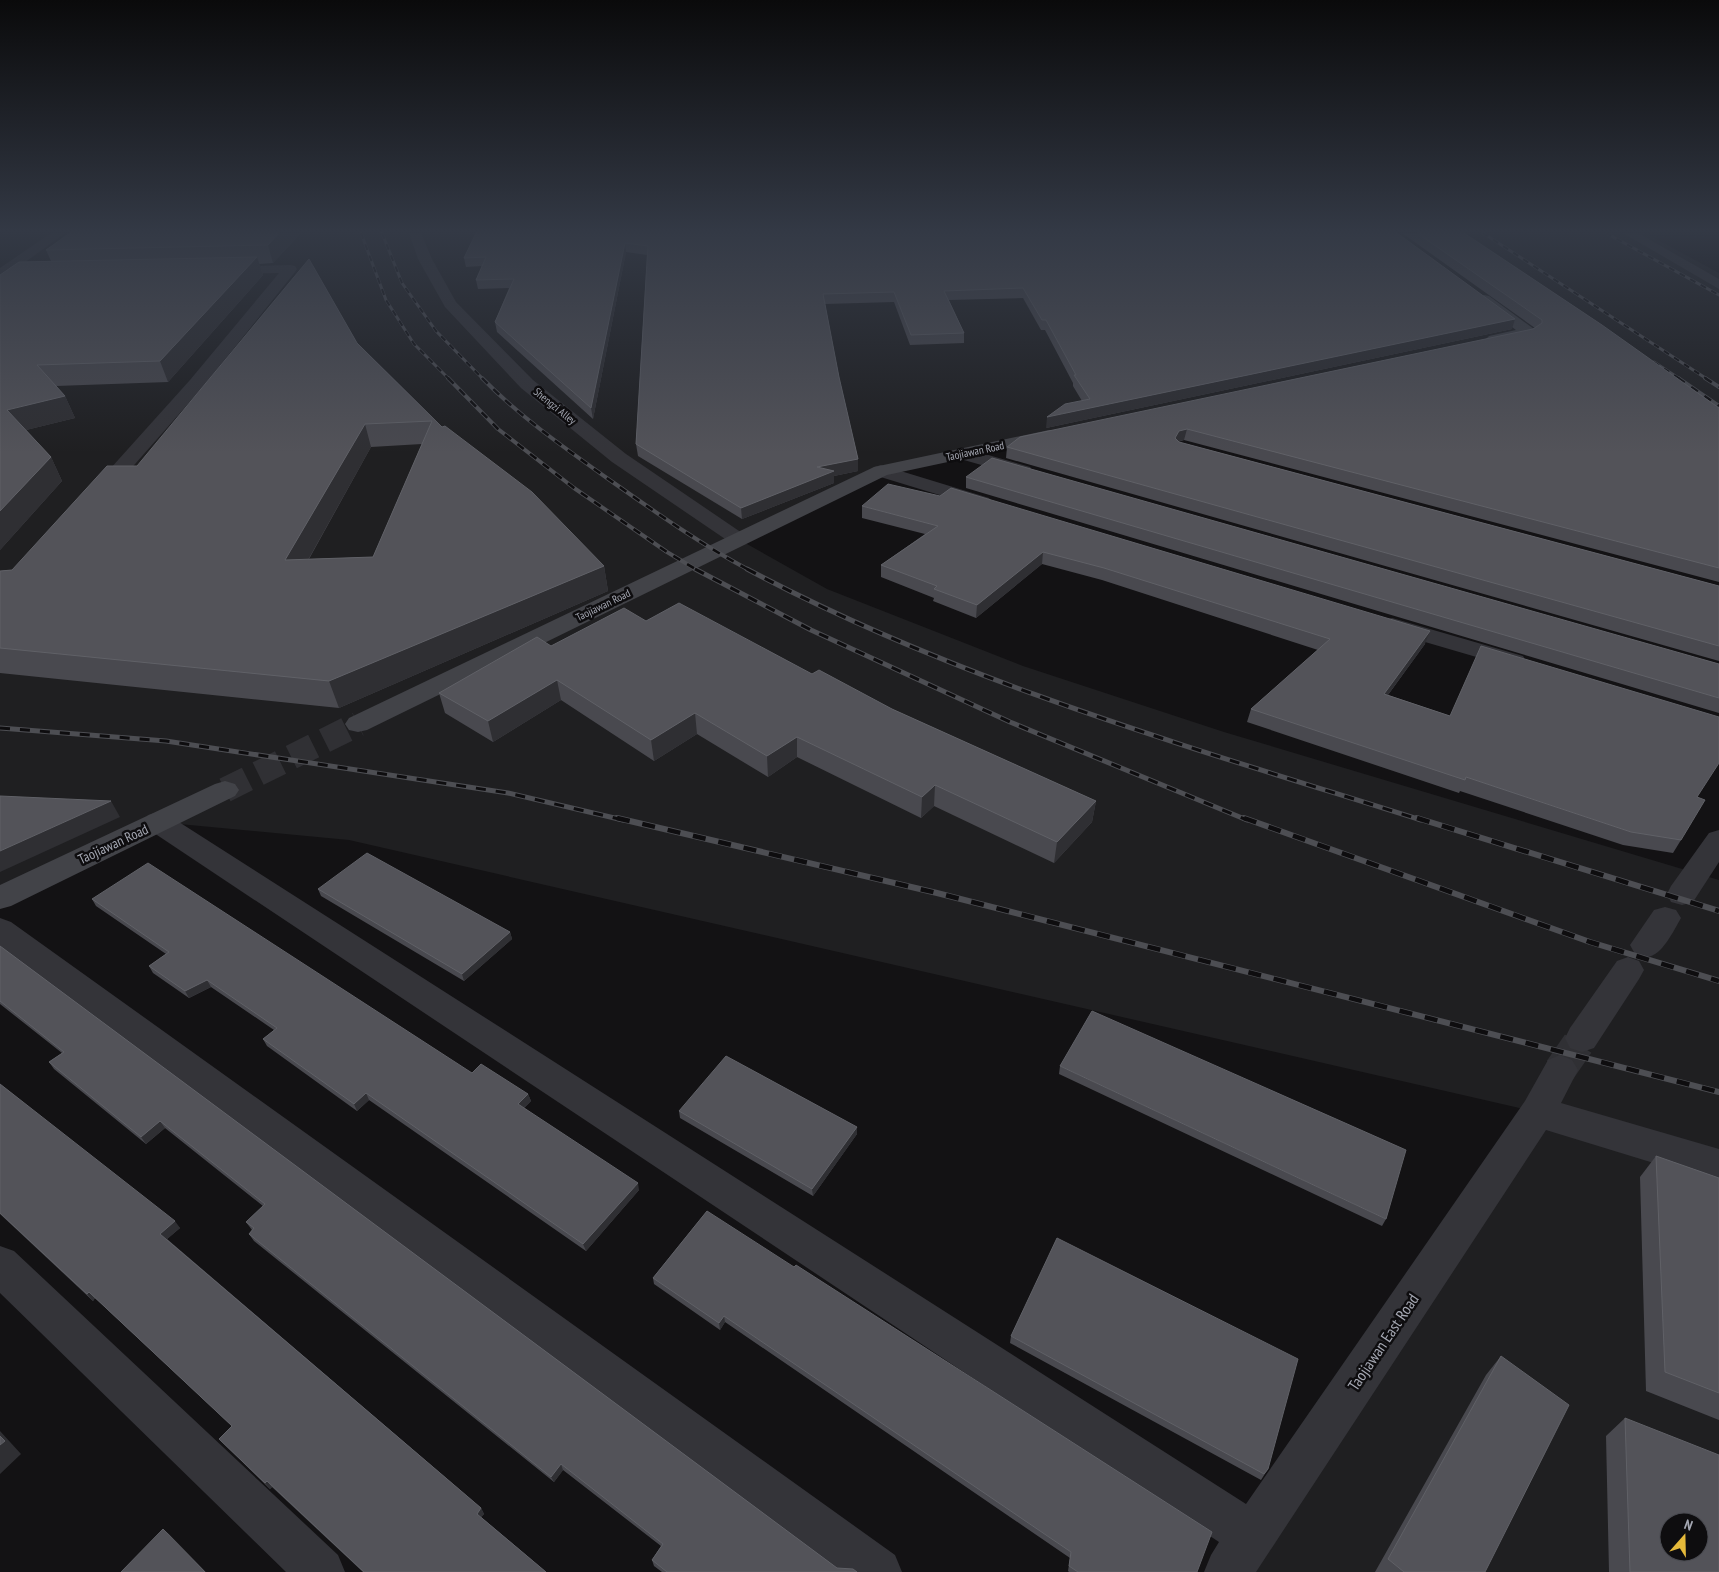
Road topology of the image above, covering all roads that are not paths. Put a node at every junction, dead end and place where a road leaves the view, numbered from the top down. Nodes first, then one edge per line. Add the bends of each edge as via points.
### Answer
1 (259, 306) edge
2 (452, 306) edge
3 (1494, 306) edge
4 (1472, 344) edge
5 (1064, 432) edge
6 (964, 454) junction
7 (881, 471) junction
8 (1039, 475) edge
9 (89, 504) edge
10 (1005, 508) edge
11 (738, 539) junction
12 (1376, 620) edge
13 (1538, 668) edge
14 (358, 724) tunnel mouth
15 (225, 790) tunnel mouth
16 (158, 822) junction
17 (1719, 840) edge
18 (0, 898) edge
19 (0, 930) edge
20 (1582, 1038) tunnel mouth
21 (1560, 1070) tunnel mouth
22 (1538, 1112) junction
23 (1719, 1166) edge
24 (0, 1265) edge
25 (1252, 1536) junction
26 (321, 1572) edge
27 (878, 1572) edge
28 (1228, 1572) edge

1 - 9 street via 196,384
2 - 11 street, Shengzi Alley via 527,384 619,458
3 - 4 street via 1529,332
5 - 6 street, Taojiawan Road
6 - 7 street, Taojiawan Road
6 - 8 street
7 - 10 street
7 - 11 street, Taojiawan Road
11 - 14 street, Taojiawan Road
12 - 13 street
15 - 16 street, Taojiawan Road
16 - 18 street, Taojiawan Road
16 - 25 street
17 - 20 street
19 - 27 street
21 - 22 street, Taojiawan East Road
22 - 23 street
22 - 25 street, Taojiawan East Road
24 - 26 street
25 - 28 street, Taojiawan East Road

